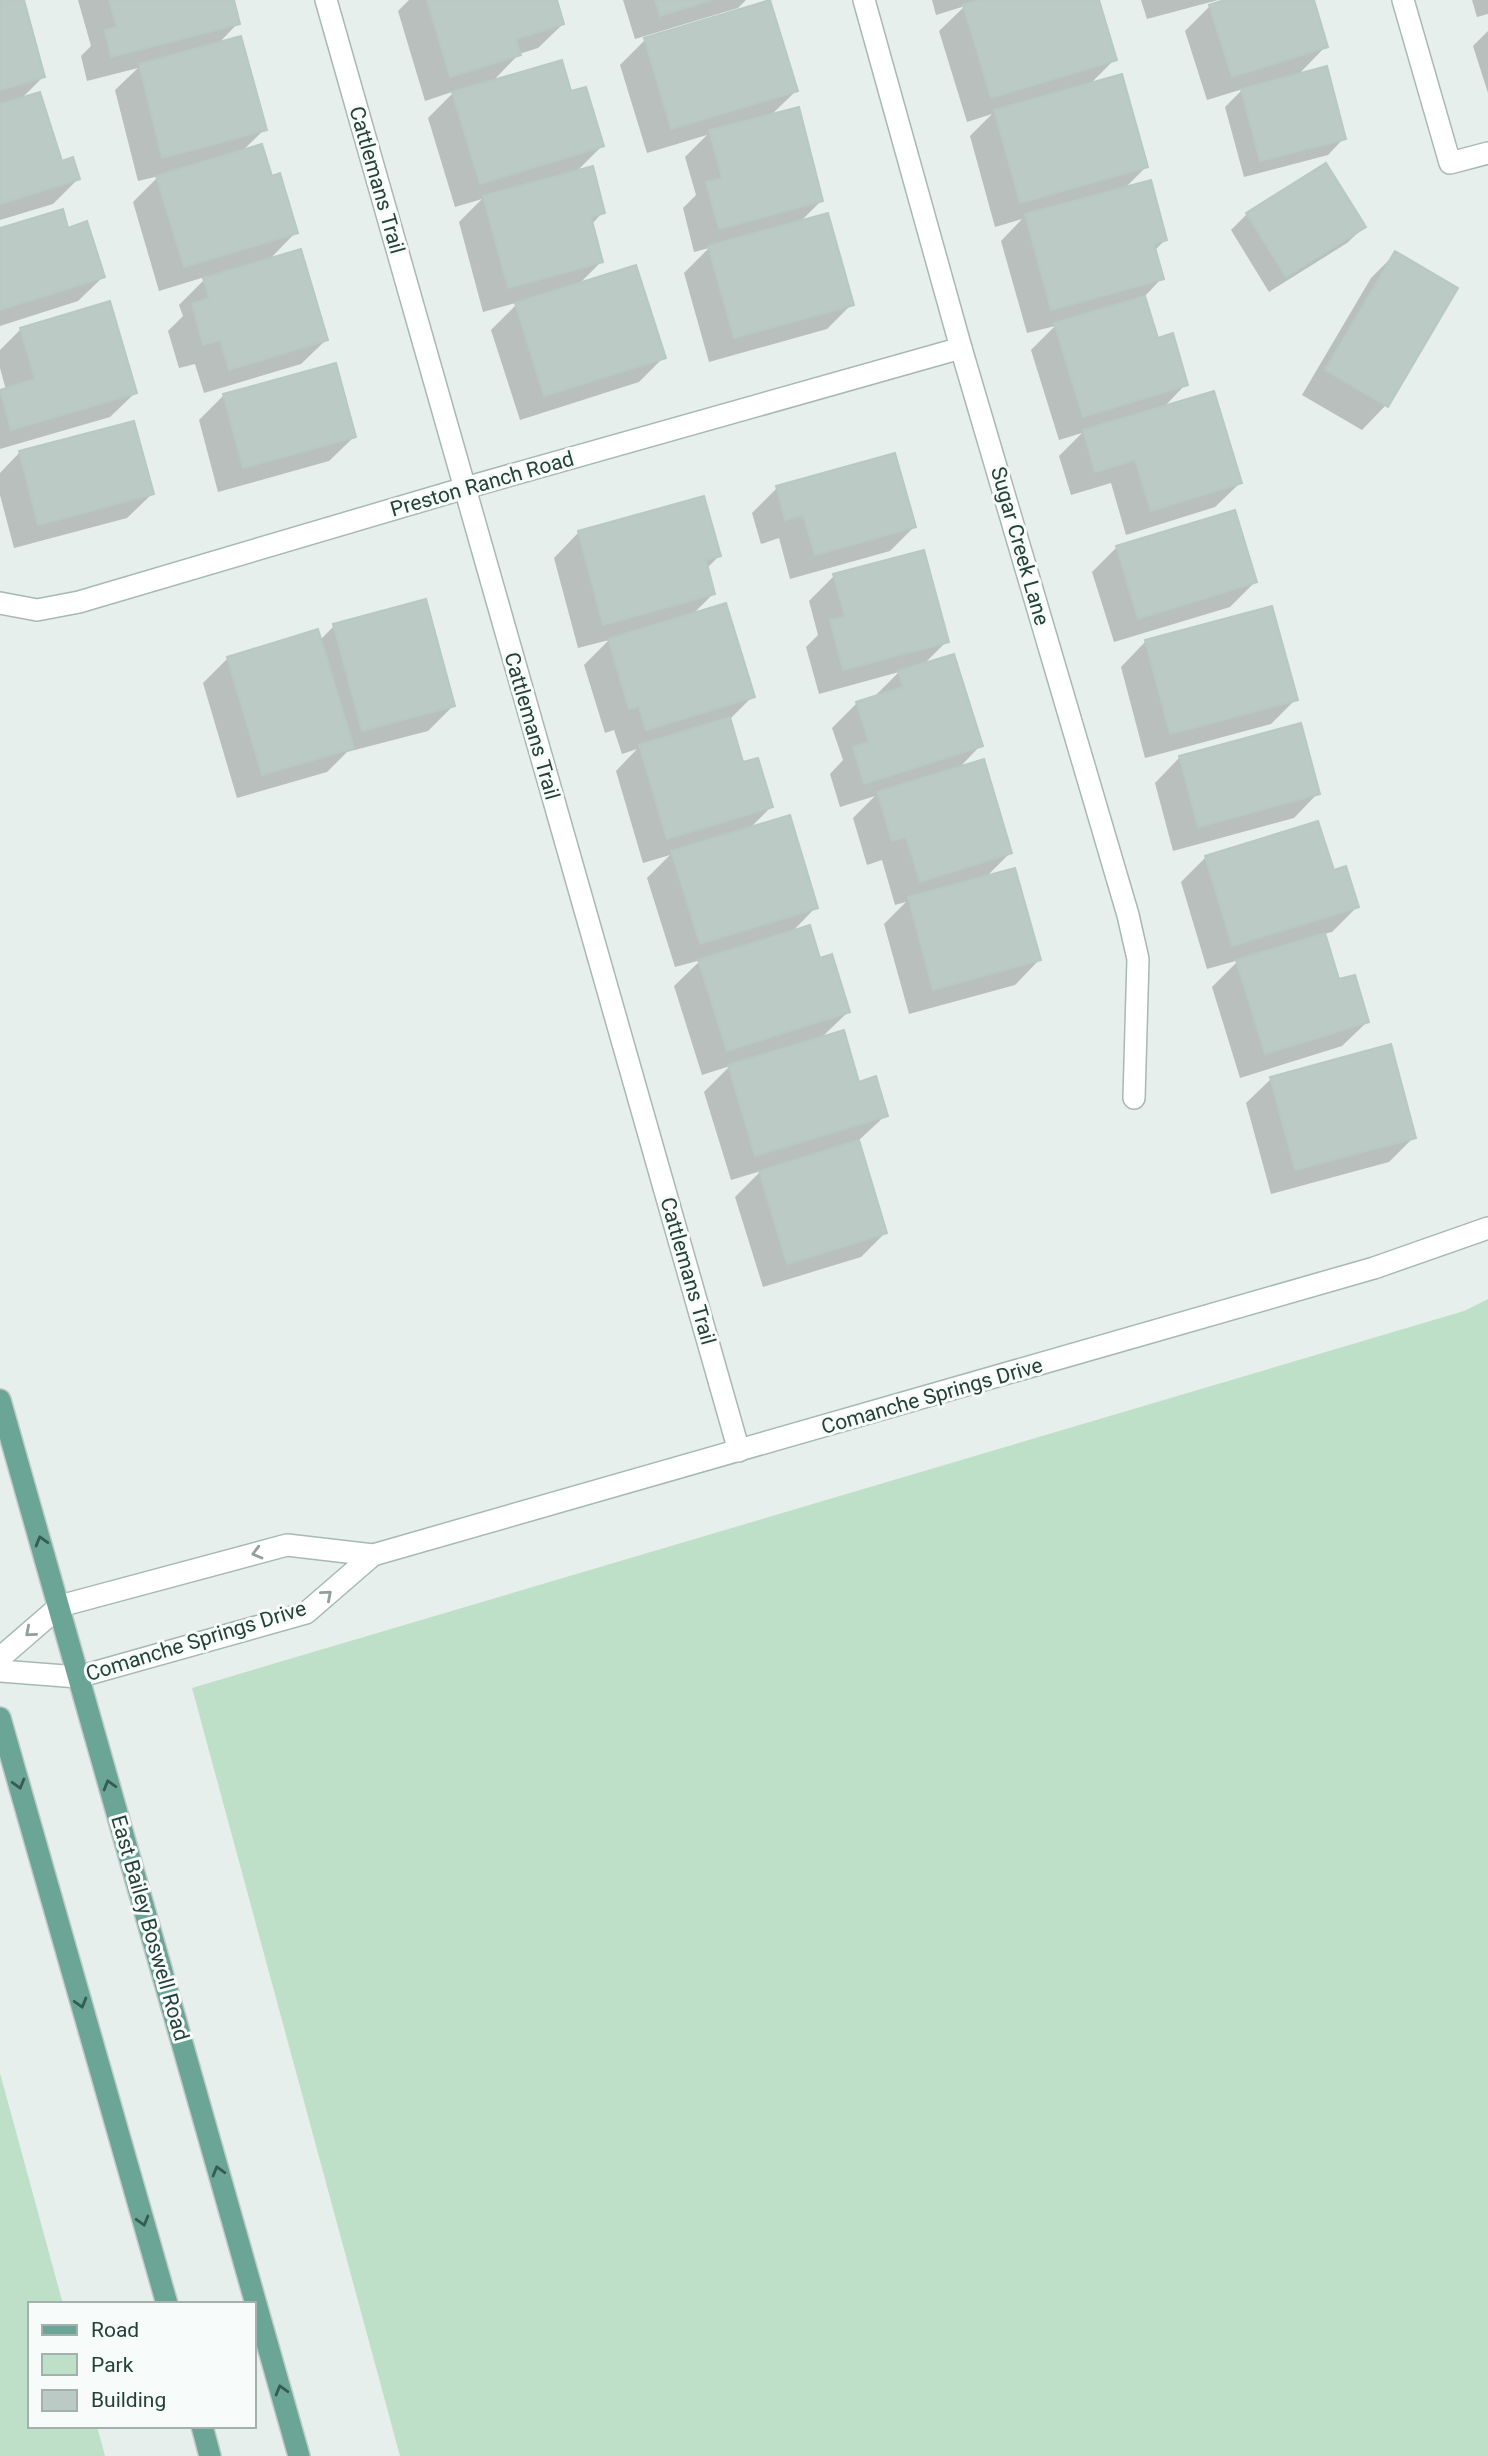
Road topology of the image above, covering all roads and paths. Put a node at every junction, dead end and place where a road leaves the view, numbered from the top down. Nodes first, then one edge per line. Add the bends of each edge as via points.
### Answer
1 (326, 0) edge
2 (864, 0) edge
3 (1404, 0) edge
4 (1488, 153) edge
5 (961, 348) junction
6 (465, 488) junction
7 (1, 604) edge
8 (1134, 1098) dead end
9 (1488, 1228) edge
10 (0, 1401) edge
11 (739, 1451) junction
12 (373, 1555) junction
13 (60, 1606) junction
14 (0, 1658) edge
15 (0, 1671) edge
16 (78, 1677) junction
17 (0, 1718) edge
18 (166, 2302) edge
19 (255, 2302) edge
20 (256, 2304) edge
21 (203, 2428) edge
22 (211, 2456) edge
23 (299, 2456) edge

1 - 6 street, Cattlemans Trail
2 - 5 street, Sugar Creek Lane
3 - 4 street via 1450,163
5 - 6 street, Preston Ranch Road
5 - 8 street, Sugar Creek Lane via 1128,915 1138,959
6 - 7 street, Preston Ranch Road via 79,602 37,610
6 - 11 street, Cattlemans Trail
9 - 11 street, Comanche Springs Drive via 1374,1268
13 -> 10 main road, East Bailey Boswell Road
11 - 12 street, Comanche Springs Drive
12 -> 13 street, Comanche Springs Drive via 287,1545
16 -> 12 street, Comanche Springs Drive via 306,1612
13 -> 14 street, Comanche Springs Drive
13 - 16 main road, East Bailey Boswell Road
15 - 16 street, Comanche Springs Drive
19 -> 16 main road, East Bailey Boswell Road
17 -> 18 main road
23 -> 20 main road, East Bailey Boswell Road
21 - 22 main road

